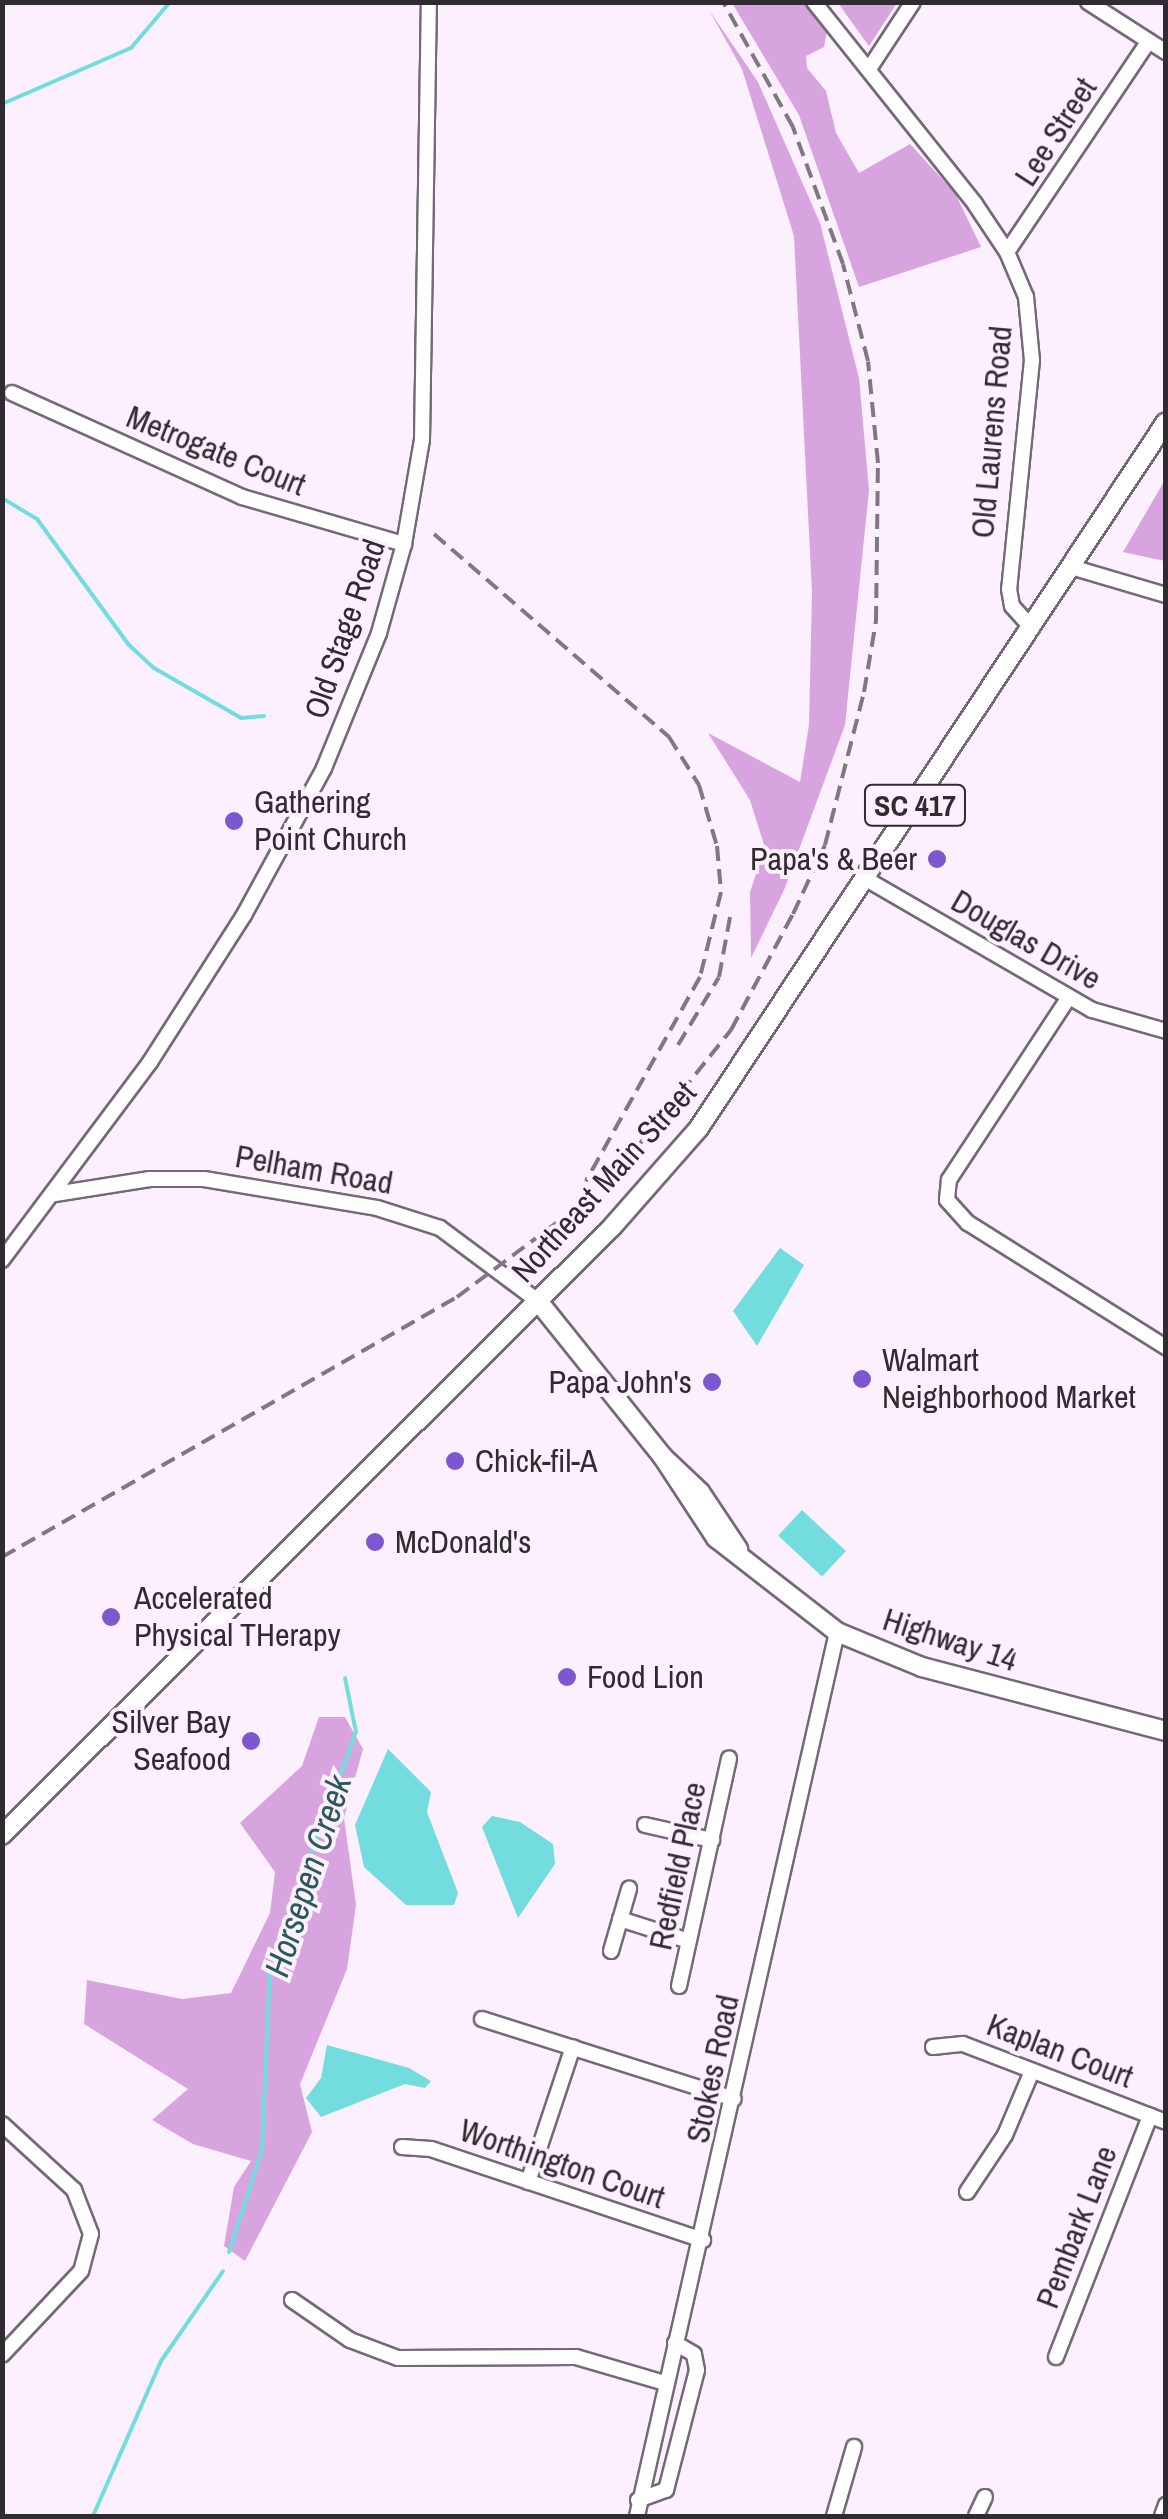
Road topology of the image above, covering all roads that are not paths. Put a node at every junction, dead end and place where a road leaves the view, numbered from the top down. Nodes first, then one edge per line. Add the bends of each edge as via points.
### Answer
1 (429, 2) edge
2 (814, 2) edge
3 (913, 2) edge
4 (1088, 2) edge
5 (1149, 41) junction
6 (1166, 52) edge
7 (870, 69) junction
8 (1007, 252) junction
9 (12, 393) dead end
10 (1166, 422) edge
11 (404, 544) junction
12 (1071, 567) junction
13 (1166, 595) edge
14 (1032, 628) junction
15 (866, 879) junction
16 (1069, 997) junction
17 (1166, 1031) edge
18 (55, 1194) junction
19 (2, 1260) edge
20 (538, 1302) junction
21 (1166, 1347) edge
22 (837, 1632) junction
23 (1166, 1731) edge
24 (729, 1758) dead end
25 (645, 1825) dead end
26 (2, 1835) edge
27 (712, 1840) junction
28 (629, 1889) dead end
29 (620, 1919) junction
30 (690, 1940) junction
31 (611, 1951) dead end
32 (680, 1986) dead end
33 (482, 2019) dead end
34 (933, 2047) dead end
35 (574, 2048) junction
36 (1032, 2071) junction
37 (734, 2100) junction
38 (1150, 2116) junction
39 (1166, 2122) edge
40 (2, 2124) edge
41 (402, 2147) dead end
42 (528, 2182) junction
43 (967, 2192) dead end
44 (703, 2240) junction
45 (292, 2300) dead end
46 (675, 2343) junction
47 (2, 2355) edge
48 (1056, 2357) dead end
49 (664, 2383) junction
50 (854, 2447) dead end
51 (985, 2497) dead end
52 (638, 2500) junction
53 (1166, 2506) edge
54 (636, 2516) edge
55 (834, 2516) edge
56 (976, 2516) edge
57 (1162, 2516) edge

1 - 11 street, Old Stage Road via 424,402
2 - 7 street, Old Laurens Road
3 - 7 street
4 - 5 street
5 - 6 street
5 - 8 street, Lee Street
7 - 8 street, Old Laurens Road
8 - 14 street, Old Laurens Road via 1026,297 1032,342 1008,589 1012,606
9 - 11 street, Metrogate Court via 242,497
10 - 12 main road, Northeast Main Street / SC 417
11 - 18 street, Old Stage Road via 352,705 284,844 192,1000
12 - 13 street
12 - 14 main road, Northeast Main Street / SC 417
14 - 15 main road, Northeast Main Street / SC 417
15 - 16 street, Douglas Drive
15 - 20 main road, Northeast Main Street / SC 417 via 699,1128
16 - 17 street, Douglas Drive via 1126,1025
16 - 21 street via 949,1180 948,1200 968,1223
18 - 19 street, Old Stage Road
18 - 20 street, Pelham Road via 150,1178 204,1178 377,1208 440,1228
20 - 22 main road, Highway 14 via 663,1456 716,1538
20 - 26 main road, Northeast Main Street
22 - 23 main road, Highway 14 via 930,1670
22 - 37 street, Stokes Road
24 - 27 street, Redfield Place
25 - 27 street
27 - 30 street, Redfield Place
28 - 29 street
29 - 30 street
29 - 31 street
30 - 32 street, Redfield Place
33 - 35 street
34 - 36 street, Kaplan Court via 962,2044
35 - 37 street
35 - 42 street
36 - 38 street, Kaplan Court
36 - 43 street via 1005,2135
37 - 44 street, Stokes Road
38 - 39 street, Kaplan Court
38 - 48 street, Pembark Lane
40 - 47 street via 74,2190 90,2234 80,2271
41 - 42 street, Worthington Court via 431,2149
42 - 44 street, Worthington Court
44 - 46 street, Stokes Road
45 - 49 street via 350,2340 398,2358 576,2357
46 - 49 street, Stokes Road
46 - 52 street via 694,2354 698,2370 666,2490
49 - 52 street, Stokes Road
50 - 55 street
51 - 56 street
52 - 54 street, Stokes Road
53 - 57 street

